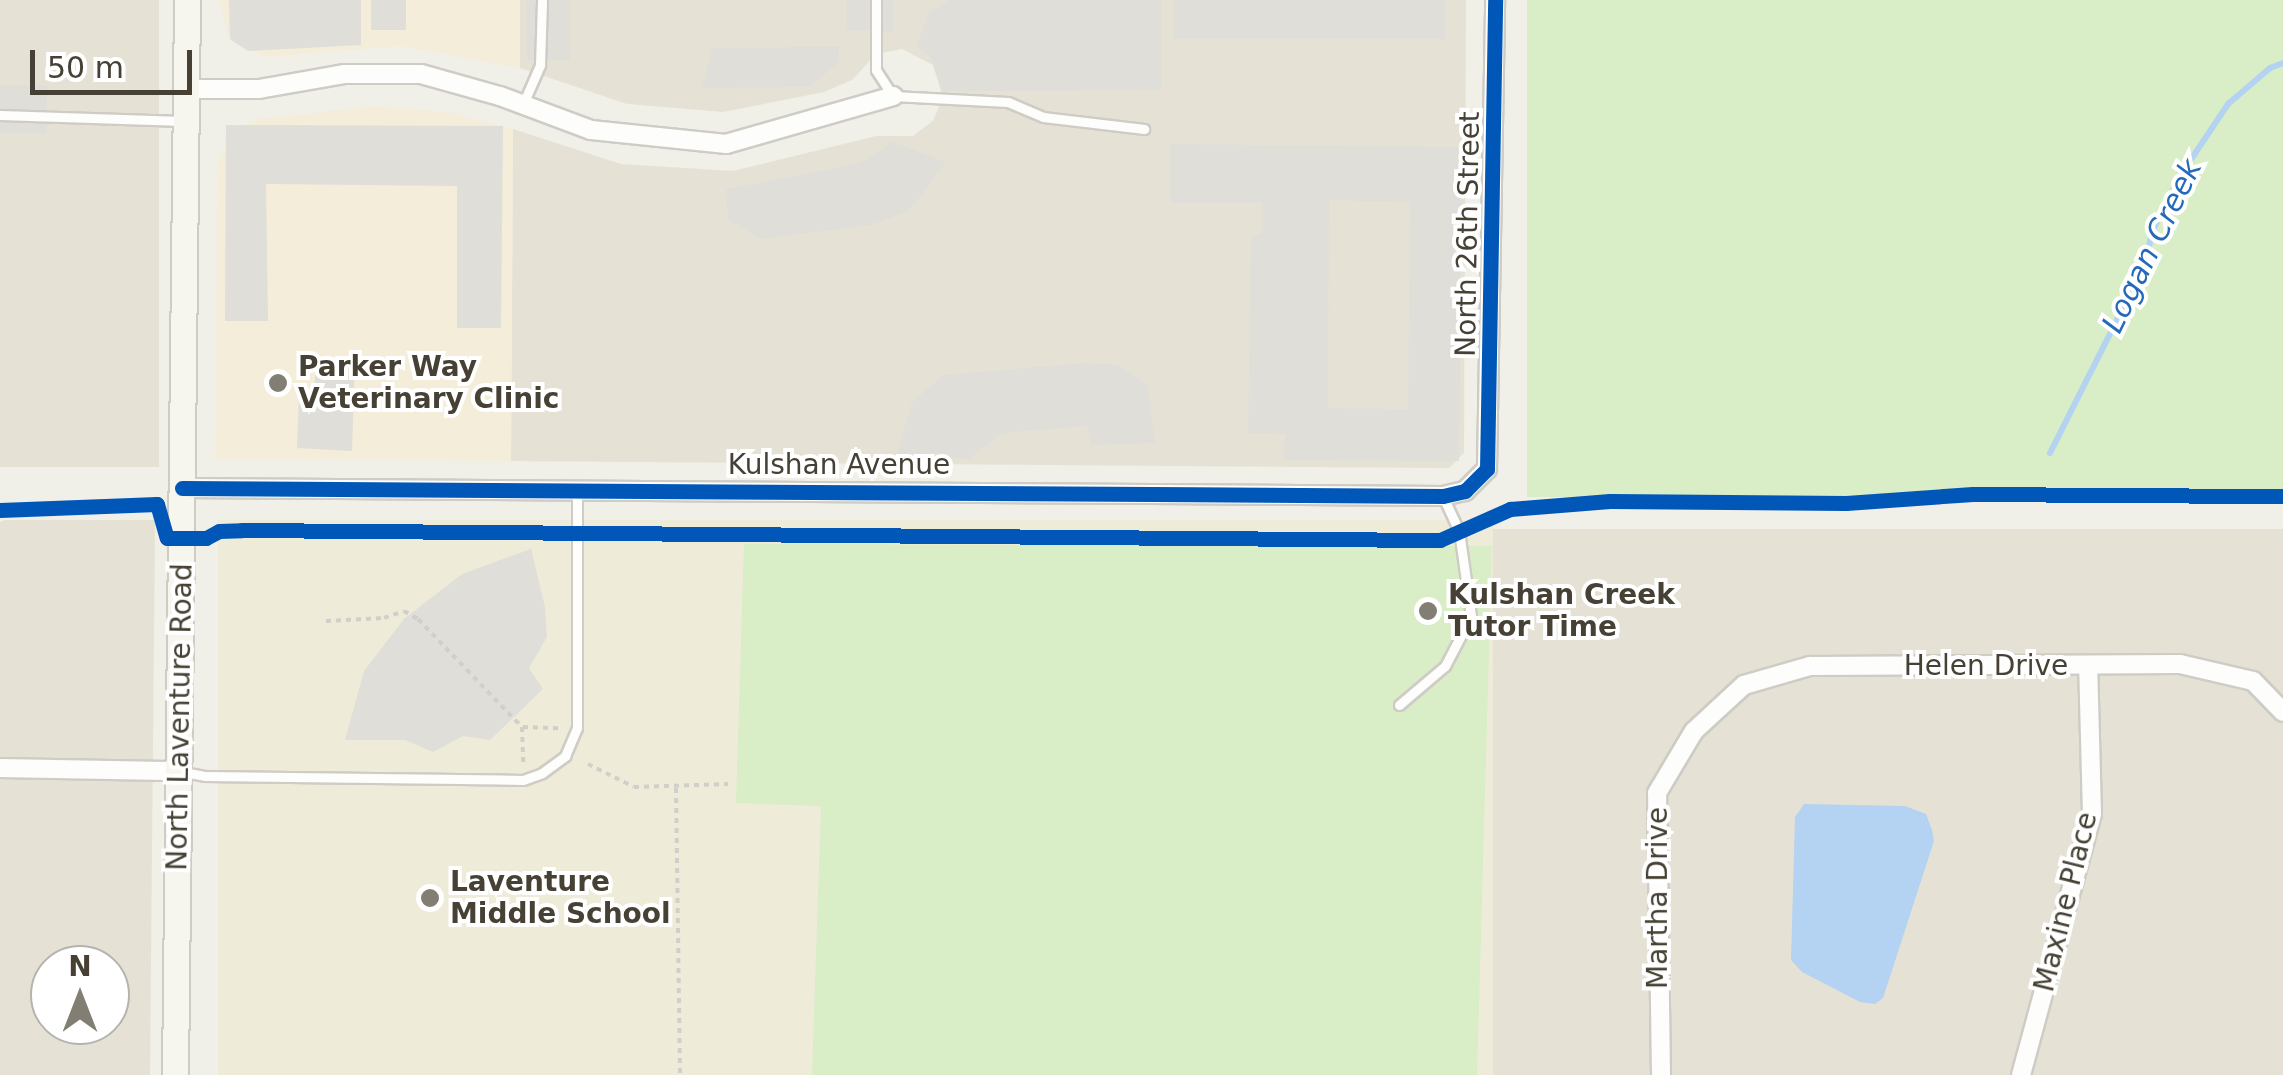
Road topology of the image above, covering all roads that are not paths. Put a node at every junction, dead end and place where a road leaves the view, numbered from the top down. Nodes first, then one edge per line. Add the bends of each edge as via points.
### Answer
1 (187, 0) edge
2 (542, 0) edge
3 (876, 0) edge
4 (1495, 0) edge
5 (186, 89) junction
6 (894, 96) junction
7 (523, 104) junction
8 (0, 115) edge
9 (186, 121) junction
10 (1144, 130) dead end
11 (182, 488) junction
12 (577, 490) junction
13 (1444, 496) junction
14 (2088, 666) junction
15 (1400, 705) dead end
16 (2283, 712) edge
17 (1694, 731) joint
18 (0, 768) edge
19 (180, 771) junction
20 (175, 1075) edge
21 (1661, 1075) edge
22 (2021, 1075) edge

1 - 5 street, North Laventure Road
2 - 7 lane via 540,66
3 - 6 lane via 876,70
4 - 13 street, North 26th Street via 1488,469 1465,491
5 - 7 street via 420,74
5 - 9 street, North Laventure Road
6 - 7 street via 726,144 591,130
6 - 10 lane via 1008,102 1043,117
8 - 9 lane
9 - 11 street, North Laventure Road
11 - 12 street, Kulshan Avenue
11 - 19 street, North Laventure Road
12 - 13 street, Kulshan Avenue
12 - 19 lane via 577,728 565,756 524,780
13 - 15 lane via 1459,531 1471,616 1445,666
14 - 16 street, Helen Drive via 2180,664 2253,681
14 - 17 street, Helen Drive via 1810,666 1744,685
14 - 22 street, Maxine Place via 2092,814
17 - 21 street, Martha Drive via 1657,793
18 - 19 street
19 - 20 street, North Laventure Road

